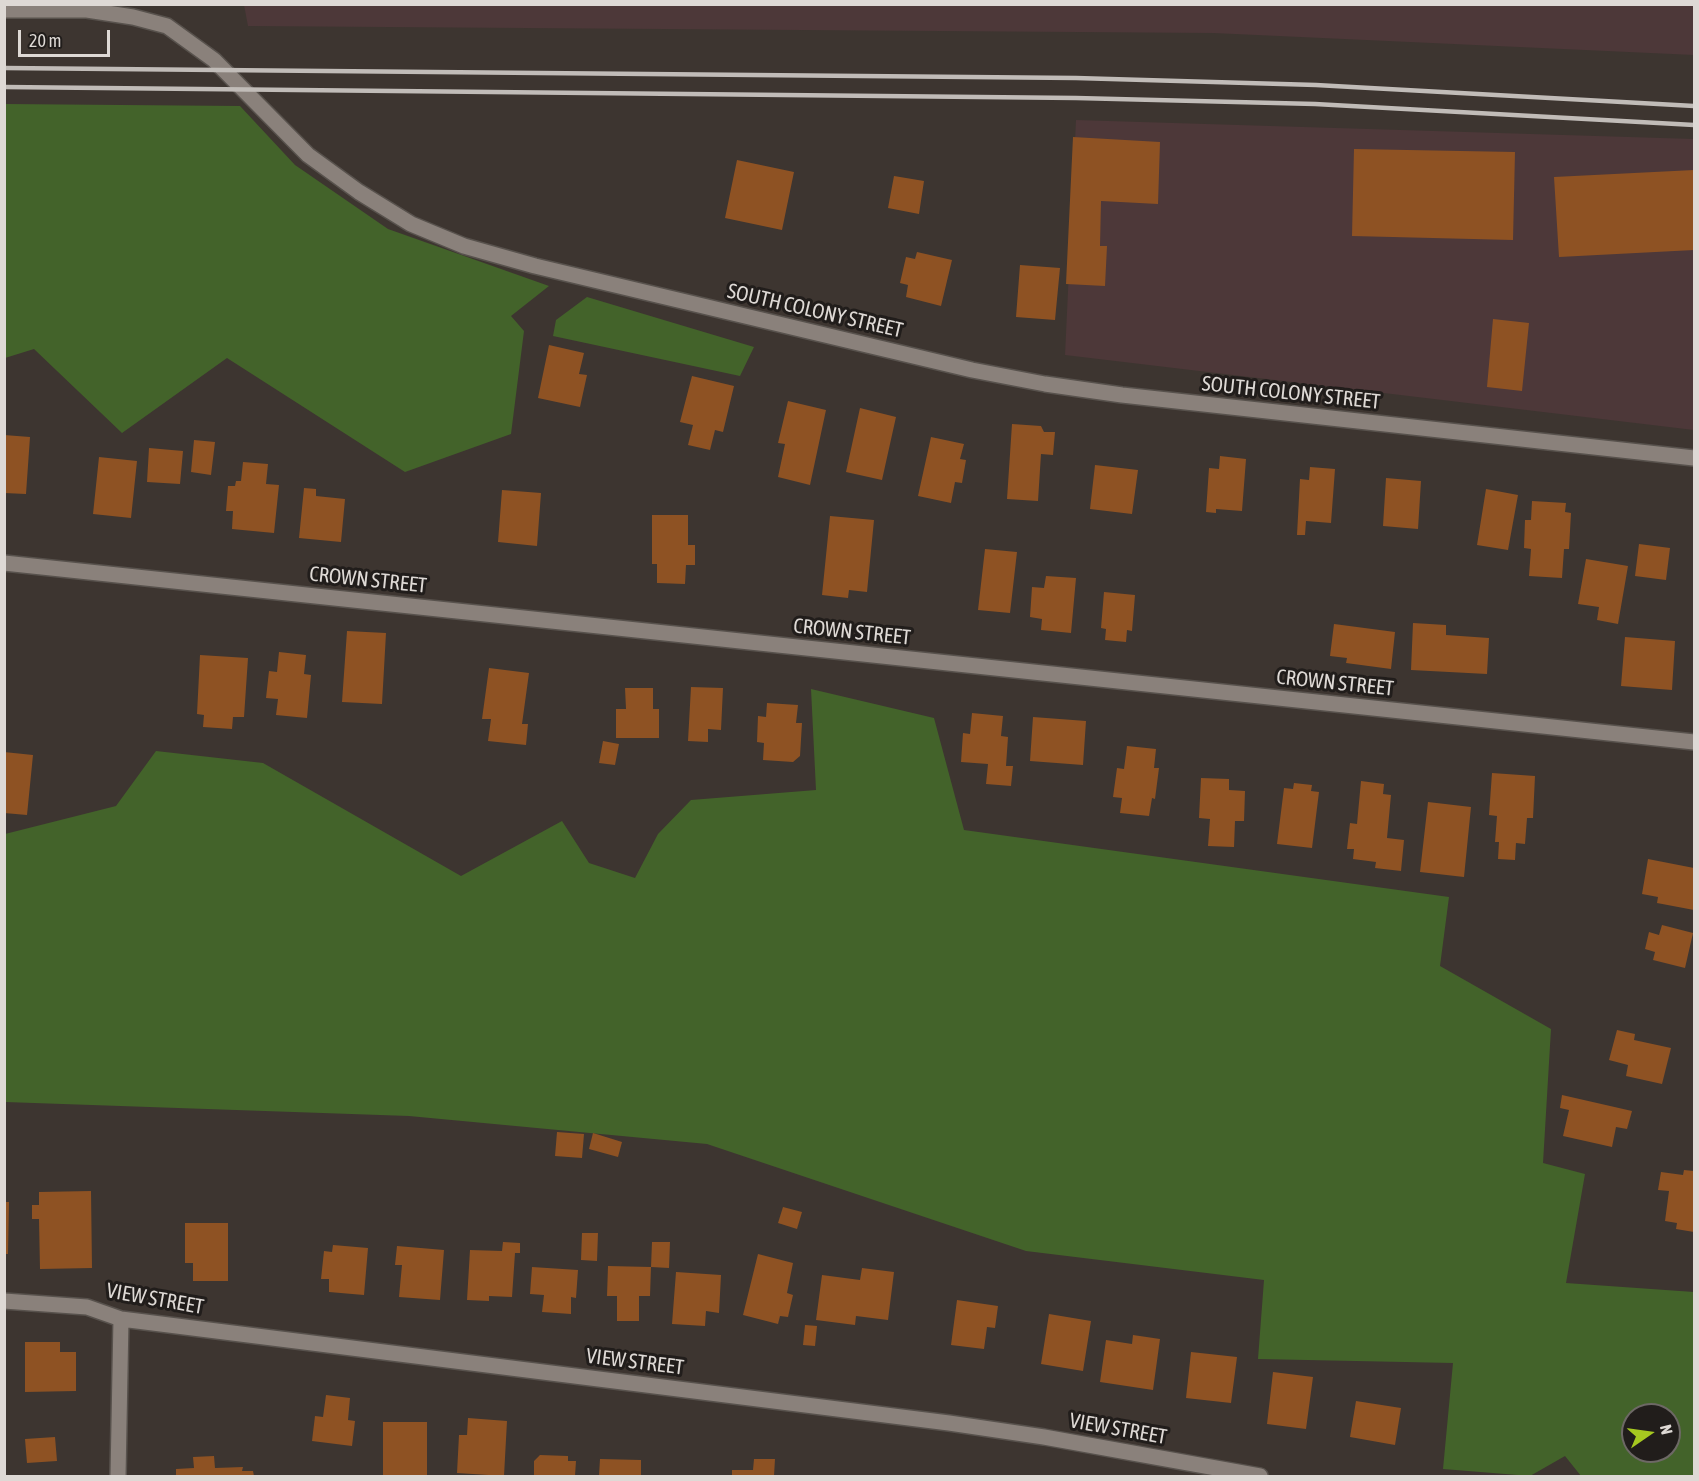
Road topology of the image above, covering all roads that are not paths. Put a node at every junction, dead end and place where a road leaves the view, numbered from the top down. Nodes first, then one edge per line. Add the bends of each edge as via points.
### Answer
1 (4, 10) edge
2 (1695, 458) edge
3 (4, 563) edge
4 (1695, 742) edge
5 (4, 1301) edge
6 (122, 1319) junction
7 (1206, 1472) edge
8 (118, 1476) edge
9 (1260, 1476) edge

1 - 2 street, SOUTH COLONY STREET via 87,10 167,26 214,60 308,155 359,192 411,224 465,246 535,266 1045,384
3 - 4 street, CROWN STREET
5 - 6 street, VIEW STREET via 87,1308
6 - 7 street, VIEW STREET via 949,1423
6 - 8 street
7 - 9 street, VIEW STREET

